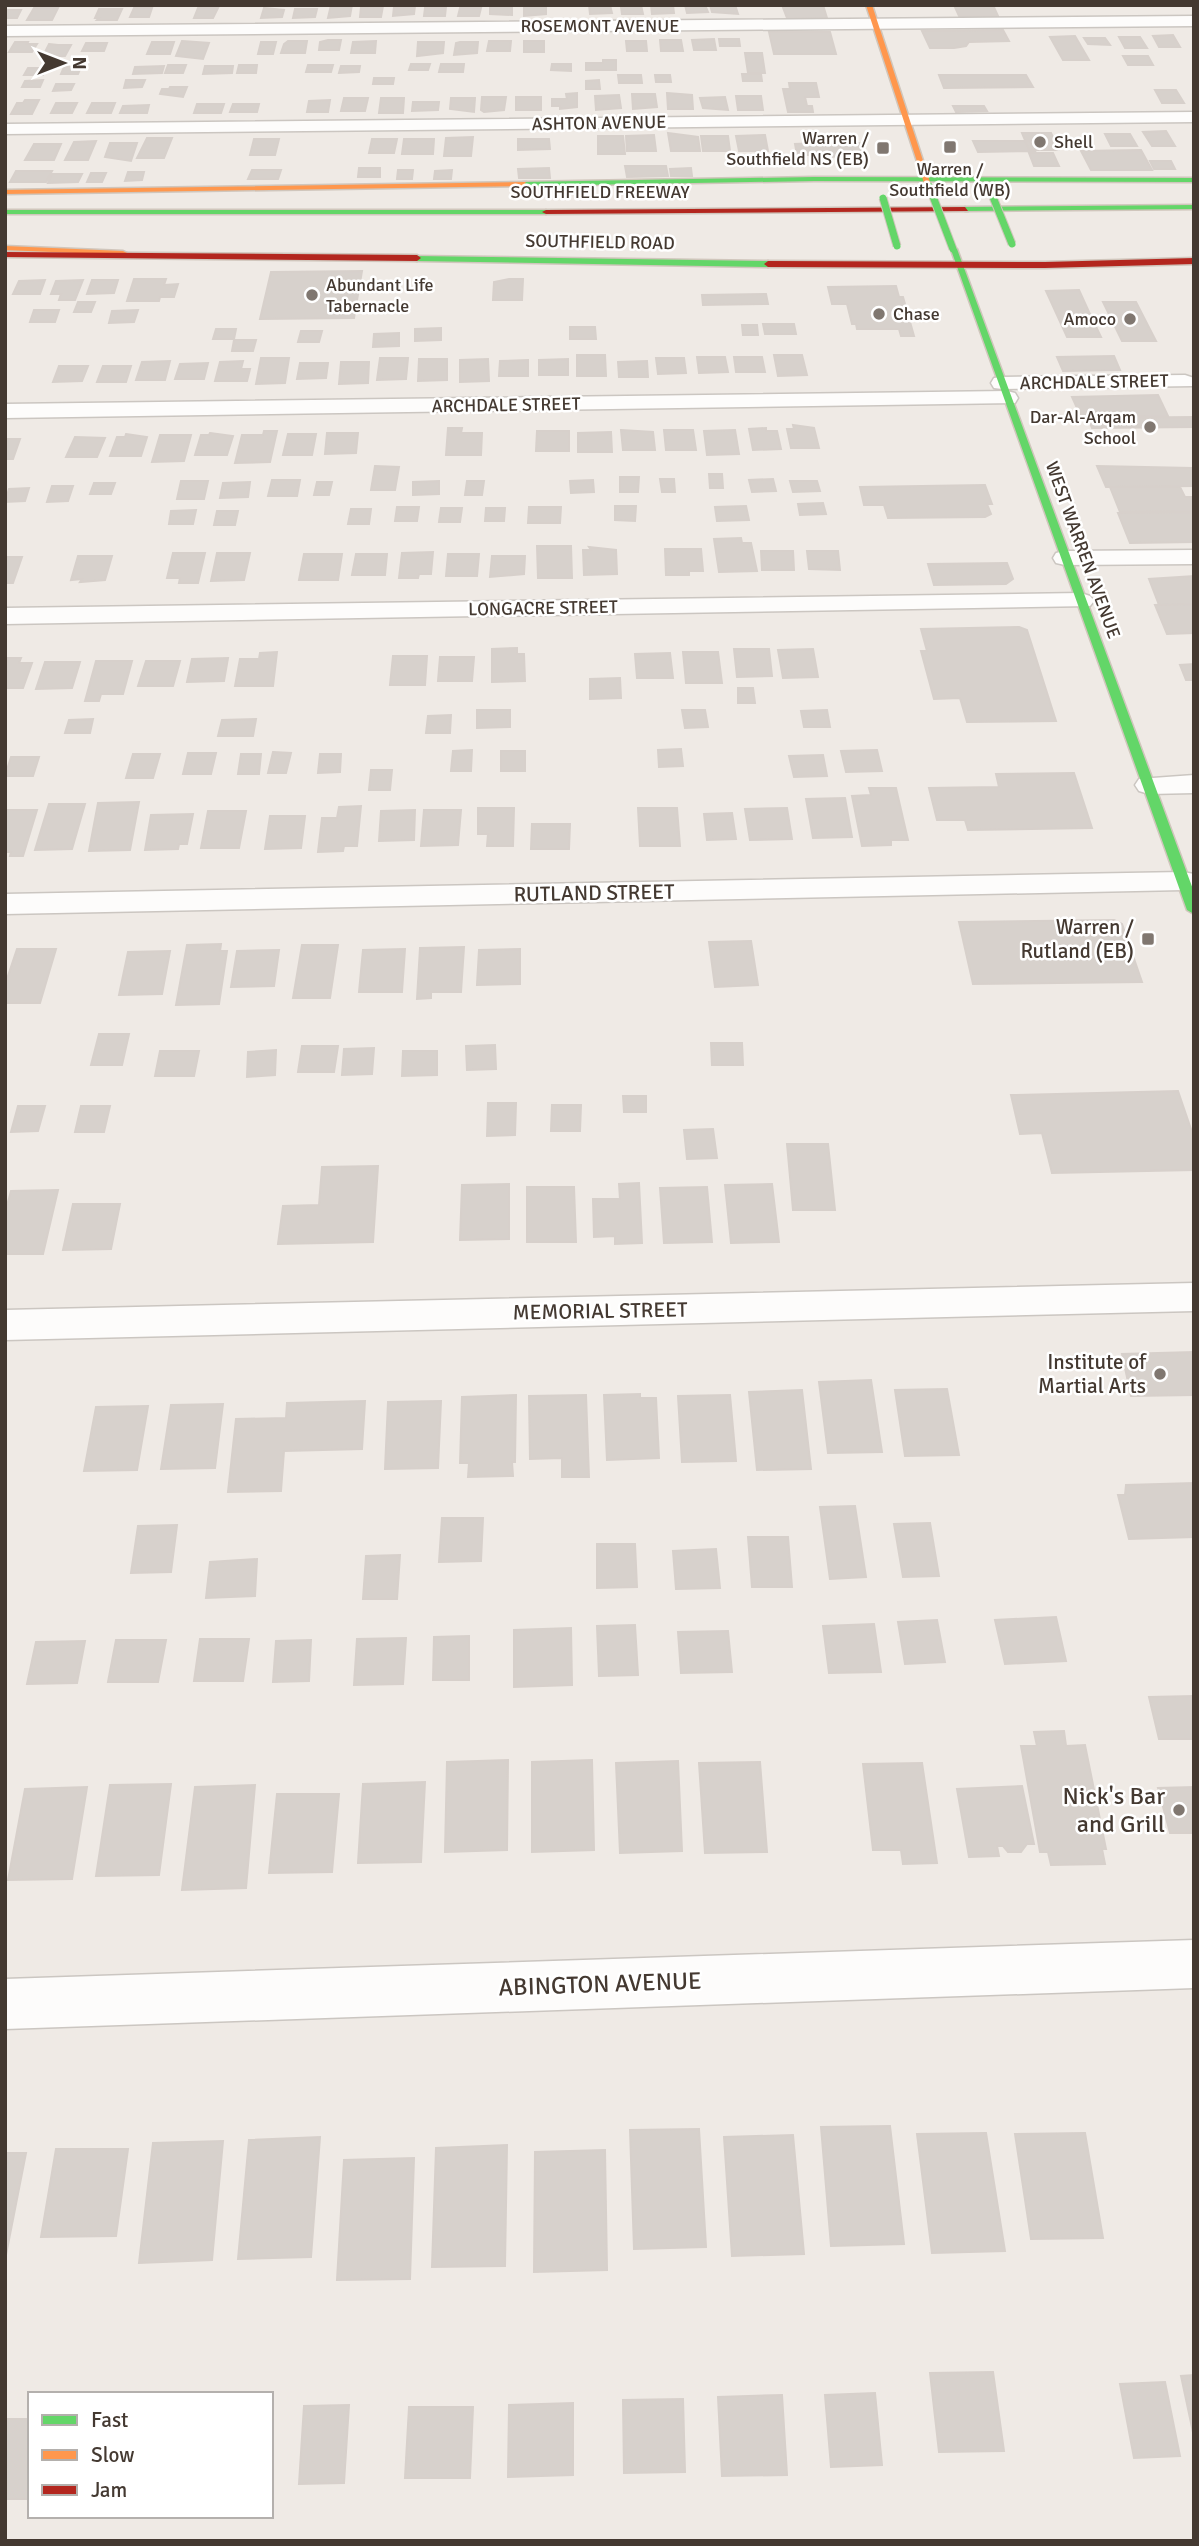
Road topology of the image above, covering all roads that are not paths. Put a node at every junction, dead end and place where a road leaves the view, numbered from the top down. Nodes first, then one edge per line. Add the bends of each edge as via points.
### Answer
1 (869, 5) edge
2 (1194, 21) edge
3 (876, 25) junction
4 (5, 31) edge
5 (1194, 117) edge
6 (908, 120) junction
7 (5, 129) edge
8 (814, 179) junction
9 (1063, 179) junction
10 (1194, 180) edge
11 (928, 182) junction
12 (168, 191) junction
13 (5, 192) edge
14 (5, 199) edge
15 (1194, 207) edge
16 (5, 212) edge
17 (958, 229) dead end
18 (986, 229) dead end
19 (1028, 229) dead end
20 (875, 230) dead end
21 (931, 230) dead end
22 (900, 238) junction
23 (5, 248) edge
24 (123, 253) junction
25 (5, 254) edge
26 (1194, 261) edge
27 (1063, 266) junction
28 (843, 267) junction
29 (960, 267) junction
30 (1185, 381) dead end
31 (1004, 391) junction
32 (5, 411) edge
33 (1065, 558) junction
34 (1194, 558) edge
35 (1081, 601) junction
36 (5, 616) edge
37 (1194, 784) edge
38 (1150, 785) junction
39 (1184, 881) junction
40 (5, 905) edge
41 (1194, 910) edge
42 (1194, 1297) edge
43 (5, 1325) edge
44 (1194, 1964) edge
45 (5, 2004) edge

1 - 3 main road, WEST WARREN AVENUE
2 - 3 street, ROSEMONT AVENUE
3 - 4 street, ROSEMONT AVENUE
3 - 6 main road, WEST WARREN AVENUE
5 - 6 street, ASHTON AVENUE
6 - 7 street, ASHTON AVENUE
6 - 11 main road, WEST WARREN AVENUE
8 - 11 main road
8 - 12 main road
8 - 22 main road, bridge via 859,185 875,192 883,198
9 - 10 main road
9 - 11 main road
9 - 27 main road, bridge via 1012,184 998,189 993,197 1012,244 1021,253
11 - 29 main road, WEST WARREN AVENUE, bridge
12 - 13 main road
12 - 14 main road
15 - 16 main road, SOUTHFIELD FREEWAY
17 - 21 main road
18 - 19 main road
20 - 22 main road
22 - 28 main road via 896,255
23 - 24 main road
24 - 25 main road, SOUTHFIELD ROAD
24 - 28 main road, SOUTHFIELD ROAD
26 - 27 main road, SOUTHFIELD ROAD
27 - 29 main road, SOUTHFIELD ROAD
28 - 29 main road, SOUTHFIELD ROAD
29 - 31 main road, WEST WARREN AVENUE
30 - 31 street, ARCHDALE STREET
31 - 32 street, ARCHDALE STREET
31 - 33 main road, WEST WARREN AVENUE
33 - 34 street
33 - 35 main road, WEST WARREN AVENUE
35 - 36 street, LONGACRE STREET
35 - 38 main road, WEST WARREN AVENUE
37 - 38 street
38 - 39 main road, WEST WARREN AVENUE
39 - 40 street, RUTLAND STREET
39 - 41 main road, WEST WARREN AVENUE
42 - 43 street, MEMORIAL STREET
44 - 45 street, ABINGTON AVENUE

